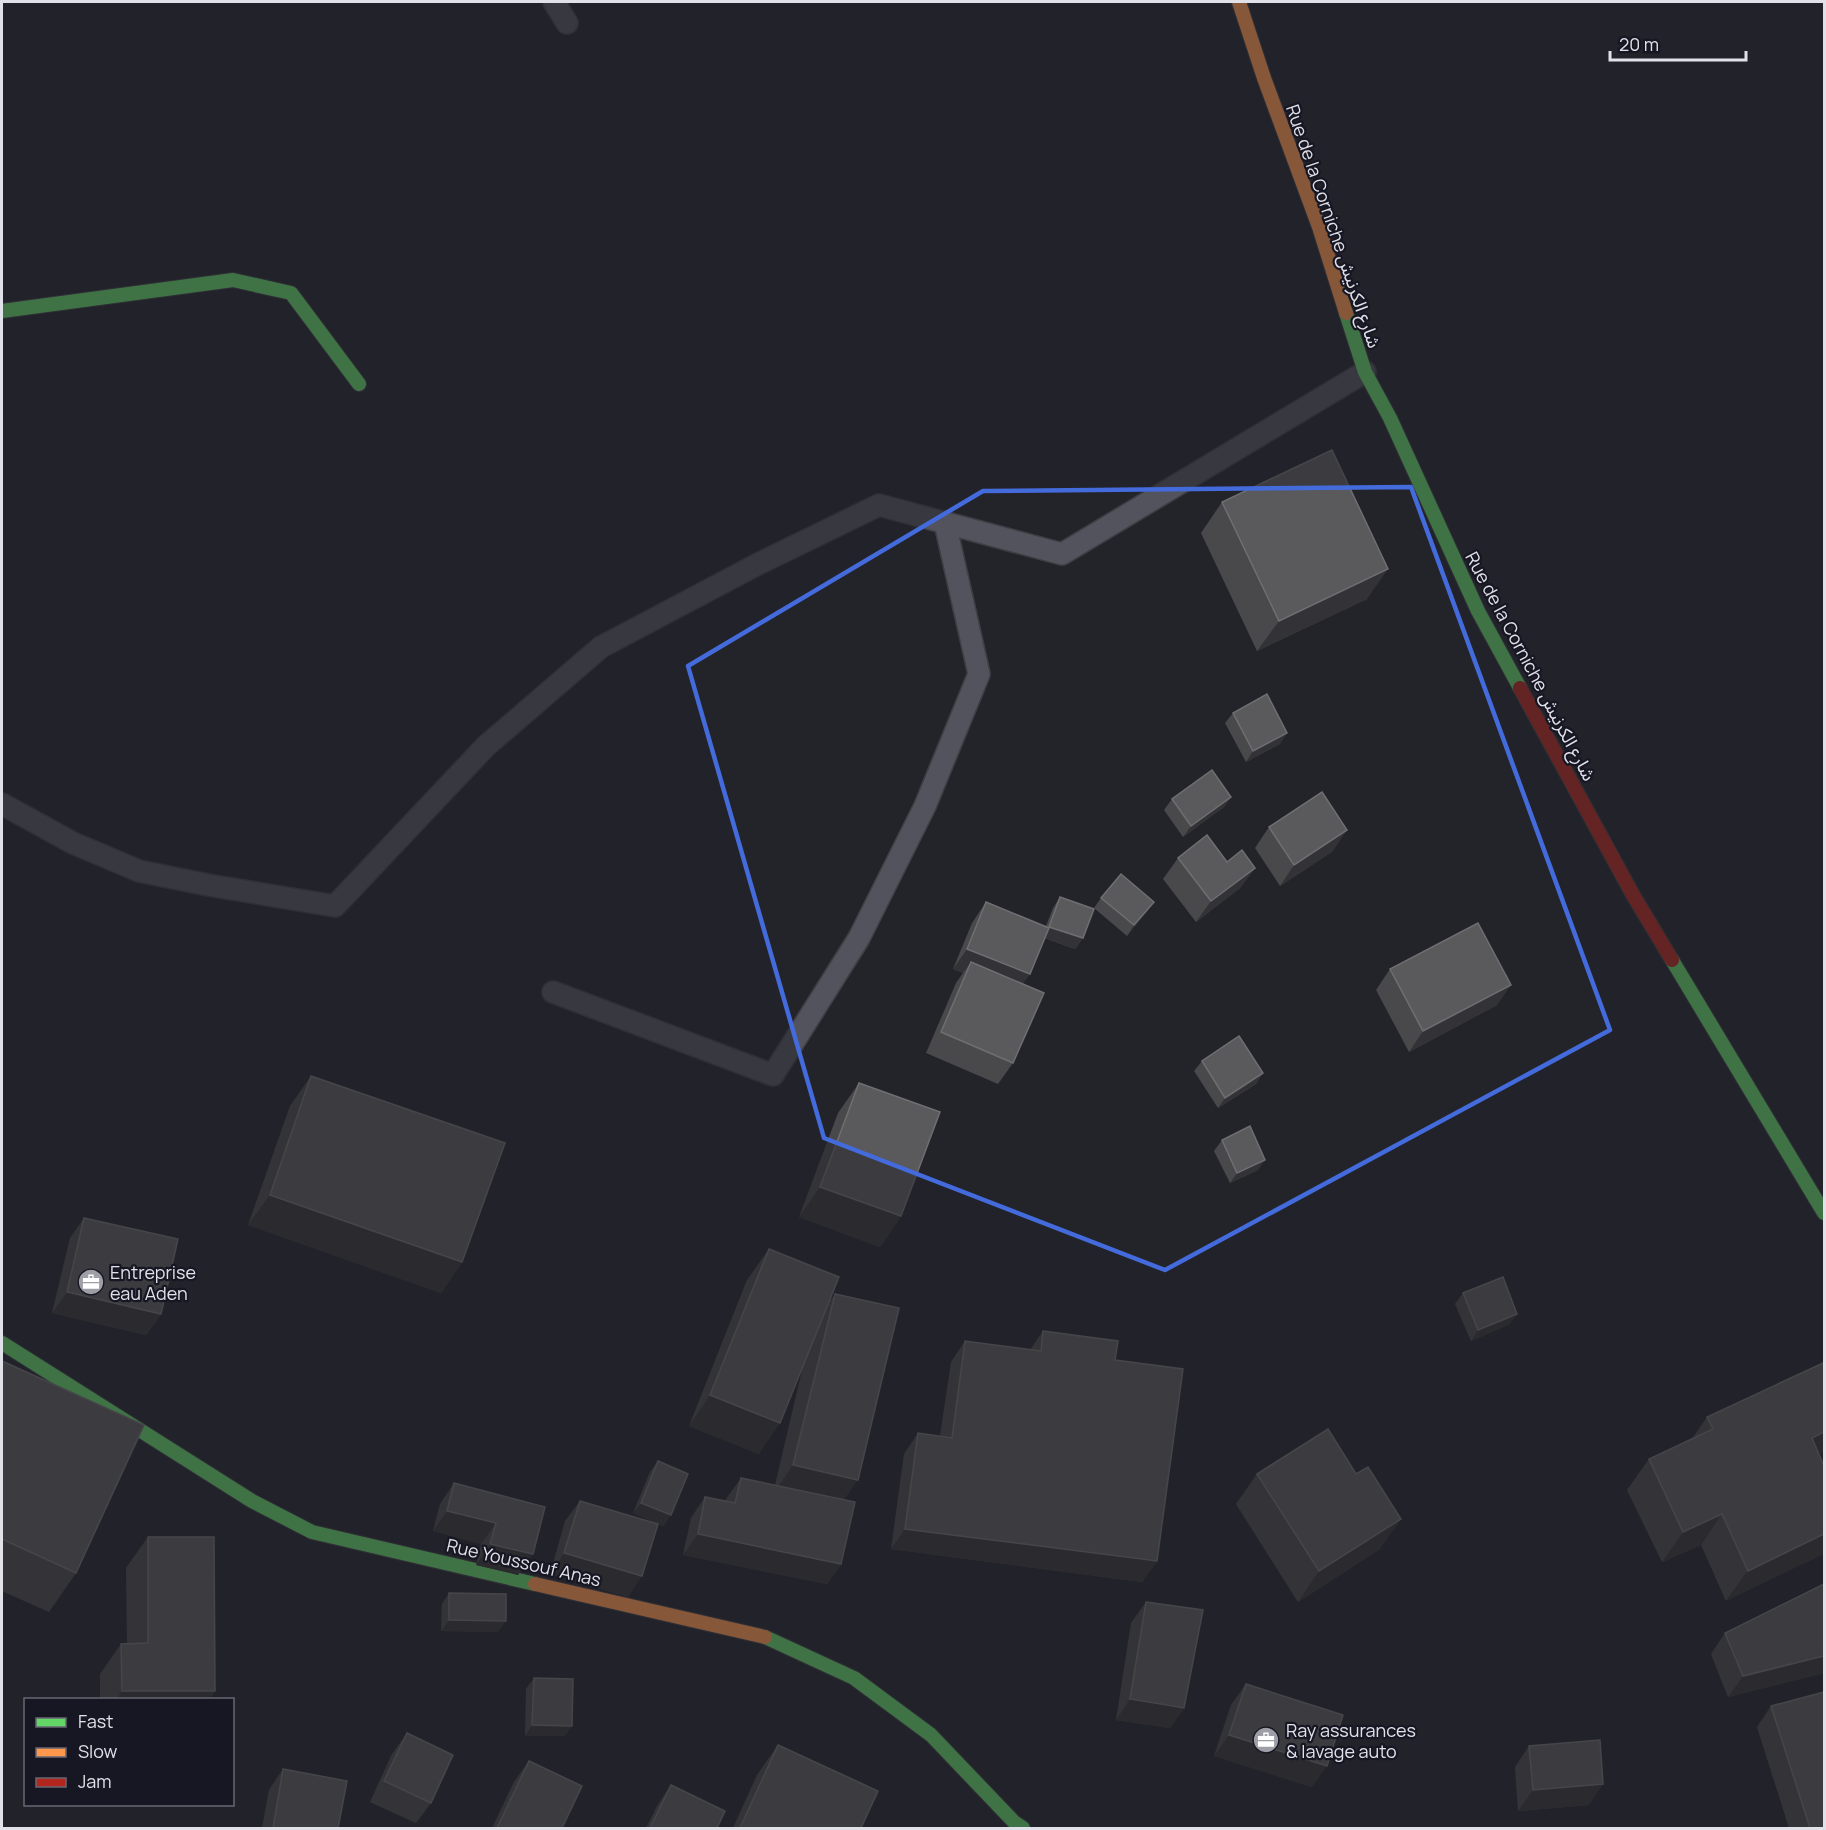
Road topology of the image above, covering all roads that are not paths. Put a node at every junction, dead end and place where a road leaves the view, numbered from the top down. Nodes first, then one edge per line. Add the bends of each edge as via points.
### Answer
1 (554, 2) edge
2 (1239, 2) edge
3 (567, 23) dead end
4 (2, 311) edge
5 (1365, 372) junction
6 (359, 384) dead end
7 (945, 524) junction
8 (2, 804) edge
9 (553, 992) dead end
10 (1824, 1213) edge
11 (2, 1343) edge
12 (1023, 1828) edge

1 - 3 lane
2 - 5 street, Rue de la Corniche شارع الكرنيش via 1319,227
4 - 6 street via 233,280 291,293
5 - 7 lane via 1062,554
5 - 10 street, Rue de la Corniche شارع الكرنيش via 1390,418 1478,612 1633,895
7 - 8 lane via 879,505 601,647 486,746 335,906 139,871 73,843
7 - 9 lane via 978,674 925,806 859,938 773,1075
11 - 12 street, Rue Youssouf Anas via 252,1501 312,1532 762,1636 854,1678 931,1735

